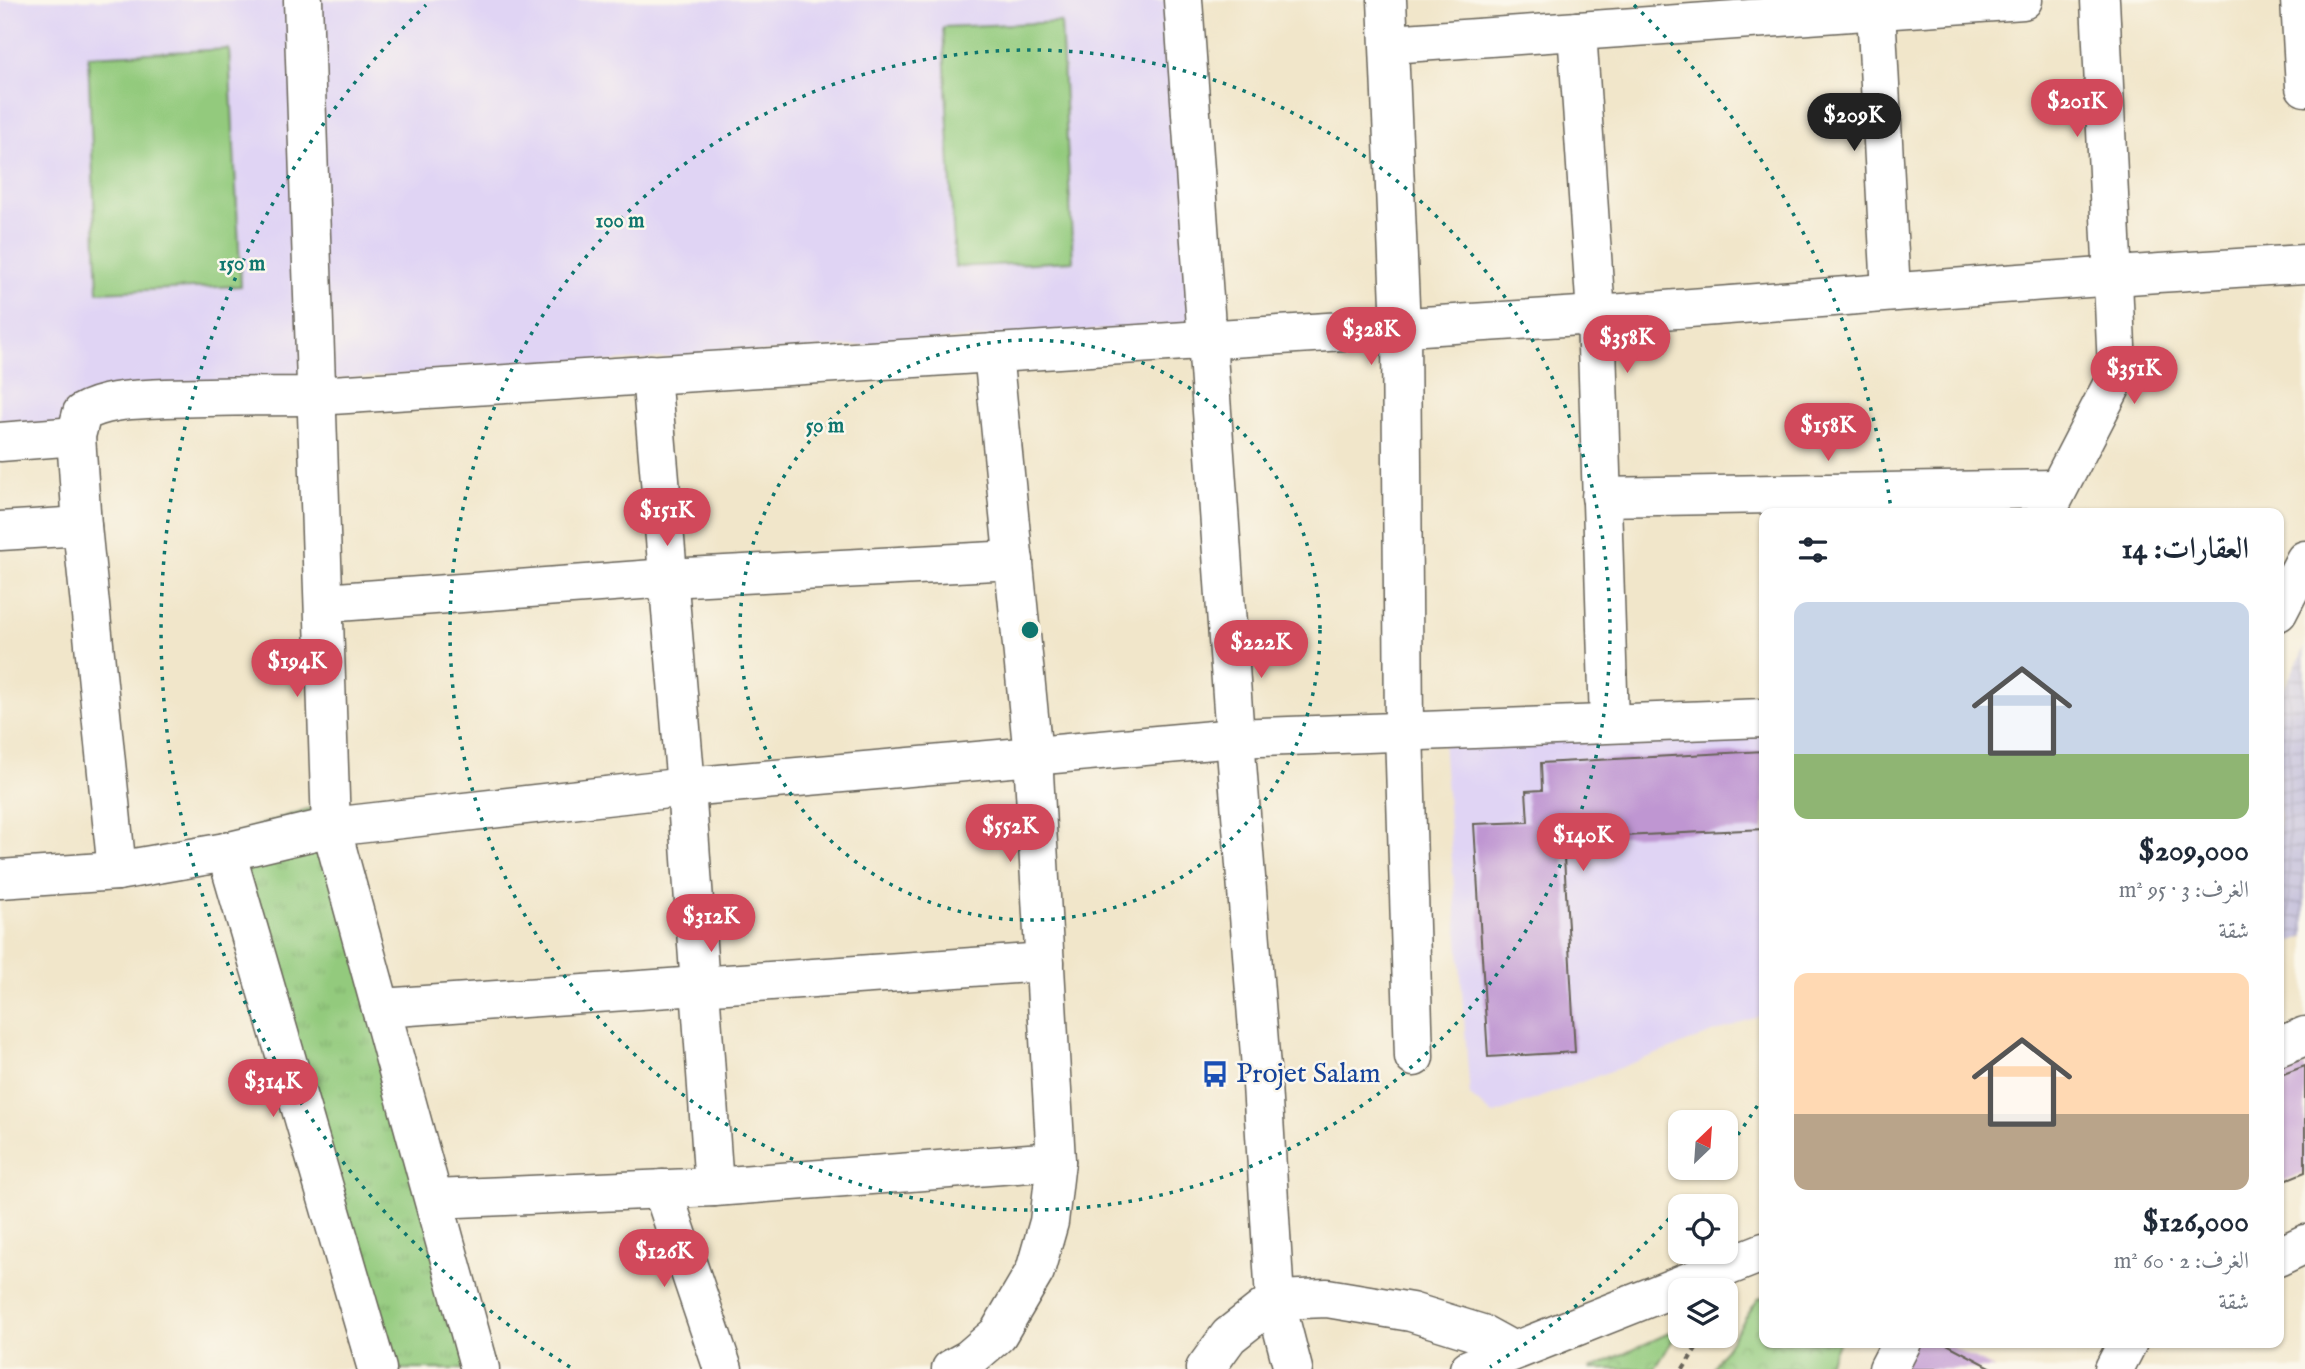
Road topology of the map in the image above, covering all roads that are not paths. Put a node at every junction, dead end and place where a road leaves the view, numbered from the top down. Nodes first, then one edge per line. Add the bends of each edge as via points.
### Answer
1 (303, 0) edge
2 (1183, 0) edge
3 (1387, 0) edge
4 (2023, 0) edge
5 (2100, 0) edge
6 (2300, 0) edge
7 (1876, 10) junction
8 (1577, 31) junction
9 (1390, 44) junction
10 (2305, 87) edge
11 (2305, 264) edge
12 (2113, 274) junction
13 (1891, 292) junction
14 (1596, 315) junction
15 (1401, 328) junction
16 (1209, 340) junction
17 (993, 353) junction
18 (650, 374) junction
19 (316, 396) junction
20 (76, 436) junction
21 (0, 442) edge
22 (1601, 498) junction
23 (2051, 501) edge
24 (82, 526) junction
25 (0, 531) edge
26 (1014, 560) junction
27 (2305, 560) edge
28 (668, 578) junction
29 (2284, 600) edge
30 (324, 603) junction
31 (1759, 718) edge
32 (1609, 722) junction
33 (1404, 731) junction
34 (1235, 737) junction
35 (1033, 756) junction
36 (686, 787) junction
37 (331, 827) junction
38 (226, 852) junction
39 (117, 871) junction
40 (0, 879) edge
41 (1045, 962) junction
42 (700, 985) junction
43 (381, 1008) junction
44 (2305, 1036) edge
45 (2284, 1045) edge
46 (1414, 1057) dead end
47 (1056, 1161) junction
48 (714, 1187) junction
49 (662, 1189) junction
50 (434, 1199) junction
51 (2305, 1244) edge
52 (2284, 1253) edge
53 (1759, 1254) edge
54 (1275, 1300) junction
55 (1899, 1348) edge
56 (2125, 1348) edge
57 (1513, 1351) junction
58 (377, 1369) edge
59 (480, 1369) edge
60 (723, 1369) edge
61 (951, 1369) edge
62 (1205, 1369) edge
63 (1293, 1369) edge
64 (1469, 1369) edge
65 (1888, 1369) edge
66 (2115, 1369) edge

1 - 19 street
2 - 16 street
3 - 9 street
4 - 7 street
5 - 12 street
6 - 10 street
7 - 8 street
7 - 13 street
8 - 9 street
8 - 14 street
9 - 15 street
11 - 12 street
12 - 13 street
12 - 23 street via 2117,368
13 - 14 street
14 - 15 street
14 - 22 street
15 - 16 street
15 - 33 street
16 - 17 street
16 - 34 street
17 - 18 street
17 - 26 street
18 - 19 street
18 - 28 street
19 - 20 street via 208,396 98,404 82,413
19 - 30 street
20 - 21 street
20 - 24 street
22 - 23 street
22 - 32 street
24 - 25 street
24 - 39 street
26 - 28 street
26 - 35 street
27 - 29 street
28 - 30 street
28 - 36 street
30 - 37 street
31 - 32 street
32 - 33 street
33 - 34 street
33 - 46 street
34 - 35 street
34 - 54 street
35 - 36 street
35 - 41 street
36 - 37 street
36 - 42 street
37 - 38 street
37 - 43 street
38 - 39 street
38 - 58 street
39 - 40 street
41 - 42 street
41 - 47 street
42 - 43 street
42 - 48 street
43 - 50 street
44 - 45 street
47 - 48 street
47 - 61 street via 1049,1222 1035,1271 998,1334
48 - 49 street
49 - 50 street
49 - 60 street
50 - 59 street
51 - 52 street
53 - 57 street
54 - 57 street via 1326,1298 1411,1312 1482,1334
54 - 62 street via 1229,1336
54 - 63 street
55 - 65 street
56 - 66 street
57 - 64 street

